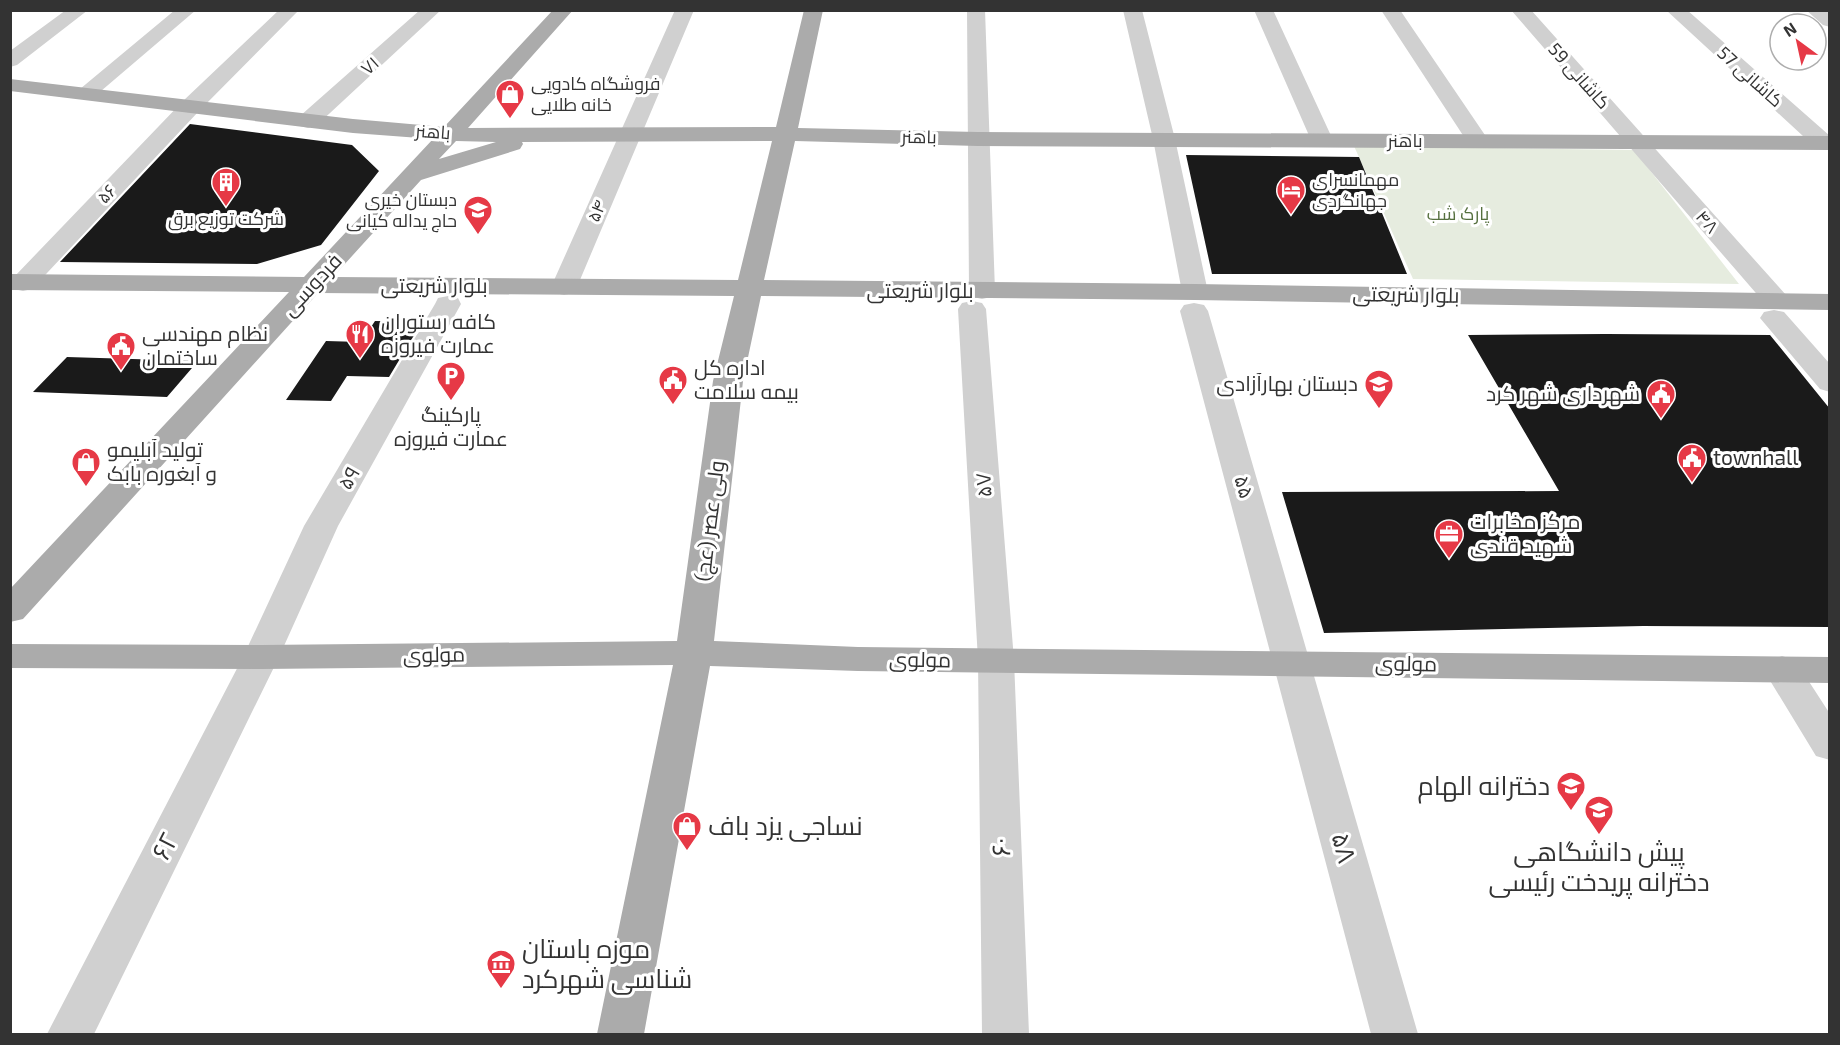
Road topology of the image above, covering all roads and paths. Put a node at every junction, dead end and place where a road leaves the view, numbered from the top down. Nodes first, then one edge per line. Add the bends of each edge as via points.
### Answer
1 (78, 10) edge
2 (187, 10) edge
3 (290, 10) edge
4 (432, 10) edge
5 (564, 10) edge
6 (685, 10) edge
7 (814, 10) edge
8 (976, 10) edge
9 (1132, 10) edge
10 (1263, 10) edge
11 (1390, 10) edge
12 (1520, 10) edge
13 (1675, 10) edge
14 (1815, 10) edge
15 (1830, 21) edge
16 (10, 61) edge
17 (10, 85) edge
18 (87, 93) junction
19 (481, 102) junction
20 (191, 106) junction
21 (308, 121) junction
22 (352, 126) junction
23 (452, 134) junction
24 (787, 134) junction
25 (630, 135) junction
26 (539, 136) junction
27 (978, 139) junction
28 (1164, 139) junction
29 (1322, 140) junction
30 (1478, 141) junction
31 (1637, 142) junction
32 (1827, 143) edge
33 (413, 175) junction
34 (340, 254) junction
35 (228, 284) junction
36 (376, 286) junction
37 (564, 287) junction
38 (15, 288) edge
39 (303, 294) junction
40 (747, 298) junction
41 (977, 300) junction
42 (1195, 302) junction
43 (1830, 302) edge
44 (448, 304) junction
45 (1776, 310) junction
46 (1830, 319) edge
47 (1830, 383) edge
48 (10, 611) edge
49 (694, 653) junction
50 (10, 656) edge
51 (261, 657) junction
52 (996, 660) junction
53 (1293, 662) junction
54 (1782, 669) junction
55 (1830, 670) edge
56 (1830, 746) edge
57 (70, 1035) edge
58 (620, 1035) edge
59 (1006, 1035) edge
60 (1395, 1035) edge

1 - 16 street
2 - 18 street
3 - 20 street, ۵۶
4 - 21 street, ۷۱
5 - 19 main road, فردوسی
6 - 25 street, ۵۴
7 - 24 main road, ولی عصر (عج)
8 - 27 street, ۵۷
9 - 28 street, ۵۵
10 - 29 street
11 - 30 street
12 - 31 street, کاشانی 59
13 - 32 street, کاشانی 57
14 - 15 street
17 - 18 main road, باهنر
18 - 20 main road, باهنر
19 - 22 main road via 435,117
19 - 23 main road, فردوسی
19 - 26 main road via 483,114 494,124 508,131
20 - 21 main road, باهنر
20 - 38 street, ۵۶
21 - 22 main road, باهنر
22 - 23 main road, باهنر
22 - 33 main road via 398,147 410,159
23 - 26 main road, باهنر
23 - 33 main road, فردوسی
24 - 25 main road, باهنر
24 - 27 main road, باهنر
24 - 40 main road, ولی عصر (عج)
25 - 26 main road, باهنر
25 - 37 street, ۵۴
26 - 33 main road
27 - 28 main road, باهنر
27 - 41 street, ۵۷
28 - 29 main road, باهنر
28 - 42 street, ۵۵
29 - 30 main road, باهنر
30 - 31 main road, باهنر
31 - 32 main road, باهنر
31 - 45 street, ۴۸
33 - 34 main road, فردوسی
34 - 35 main road
34 - 36 main road via 351,272
34 - 39 main road, فردوسی
35 - 38 main road, بلوار شریعتی
35 - 39 main road, بلوار شریعتی
36 - 37 main road, بلوار شریعتی
36 - 39 main road, بلوار شریعتی
37 - 40 main road, بلوار شریعتی
38 - 39 main road, بلوار شریعتی
39 - 44 main road, بلوار شریعتی
39 - 48 main road, فردوسی
40 - 41 main road, بلوار شریعتی
40 - 44 main road, بلوار شریعتی
40 - 49 main road, ولی عصر (عج) via 728,381
41 - 42 main road, بلوار شریعتی
41 - 52 street, ۵۷
42 - 45 main road, بلوار شریعتی
42 - 53 street, ۵۵
43 - 45 main road, بلوار شریعتی
44 - 51 street, ۵۹ via 321,526
45 - 46 main road, بلوار شریعتی
45 - 47 street, ۴۸
49 - 51 main road, مولوی
49 - 52 main road, مولوی
49 - 58 main road, ولی عصر (عج)
50 - 51 main road, مولوی
51 - 57 street, ۶۲
52 - 53 main road, مولوی
52 - 59 street, ۶۰
53 - 54 main road, مولوی
53 - 60 street, ۵۸
54 - 55 main road, مولوی
54 - 56 street

